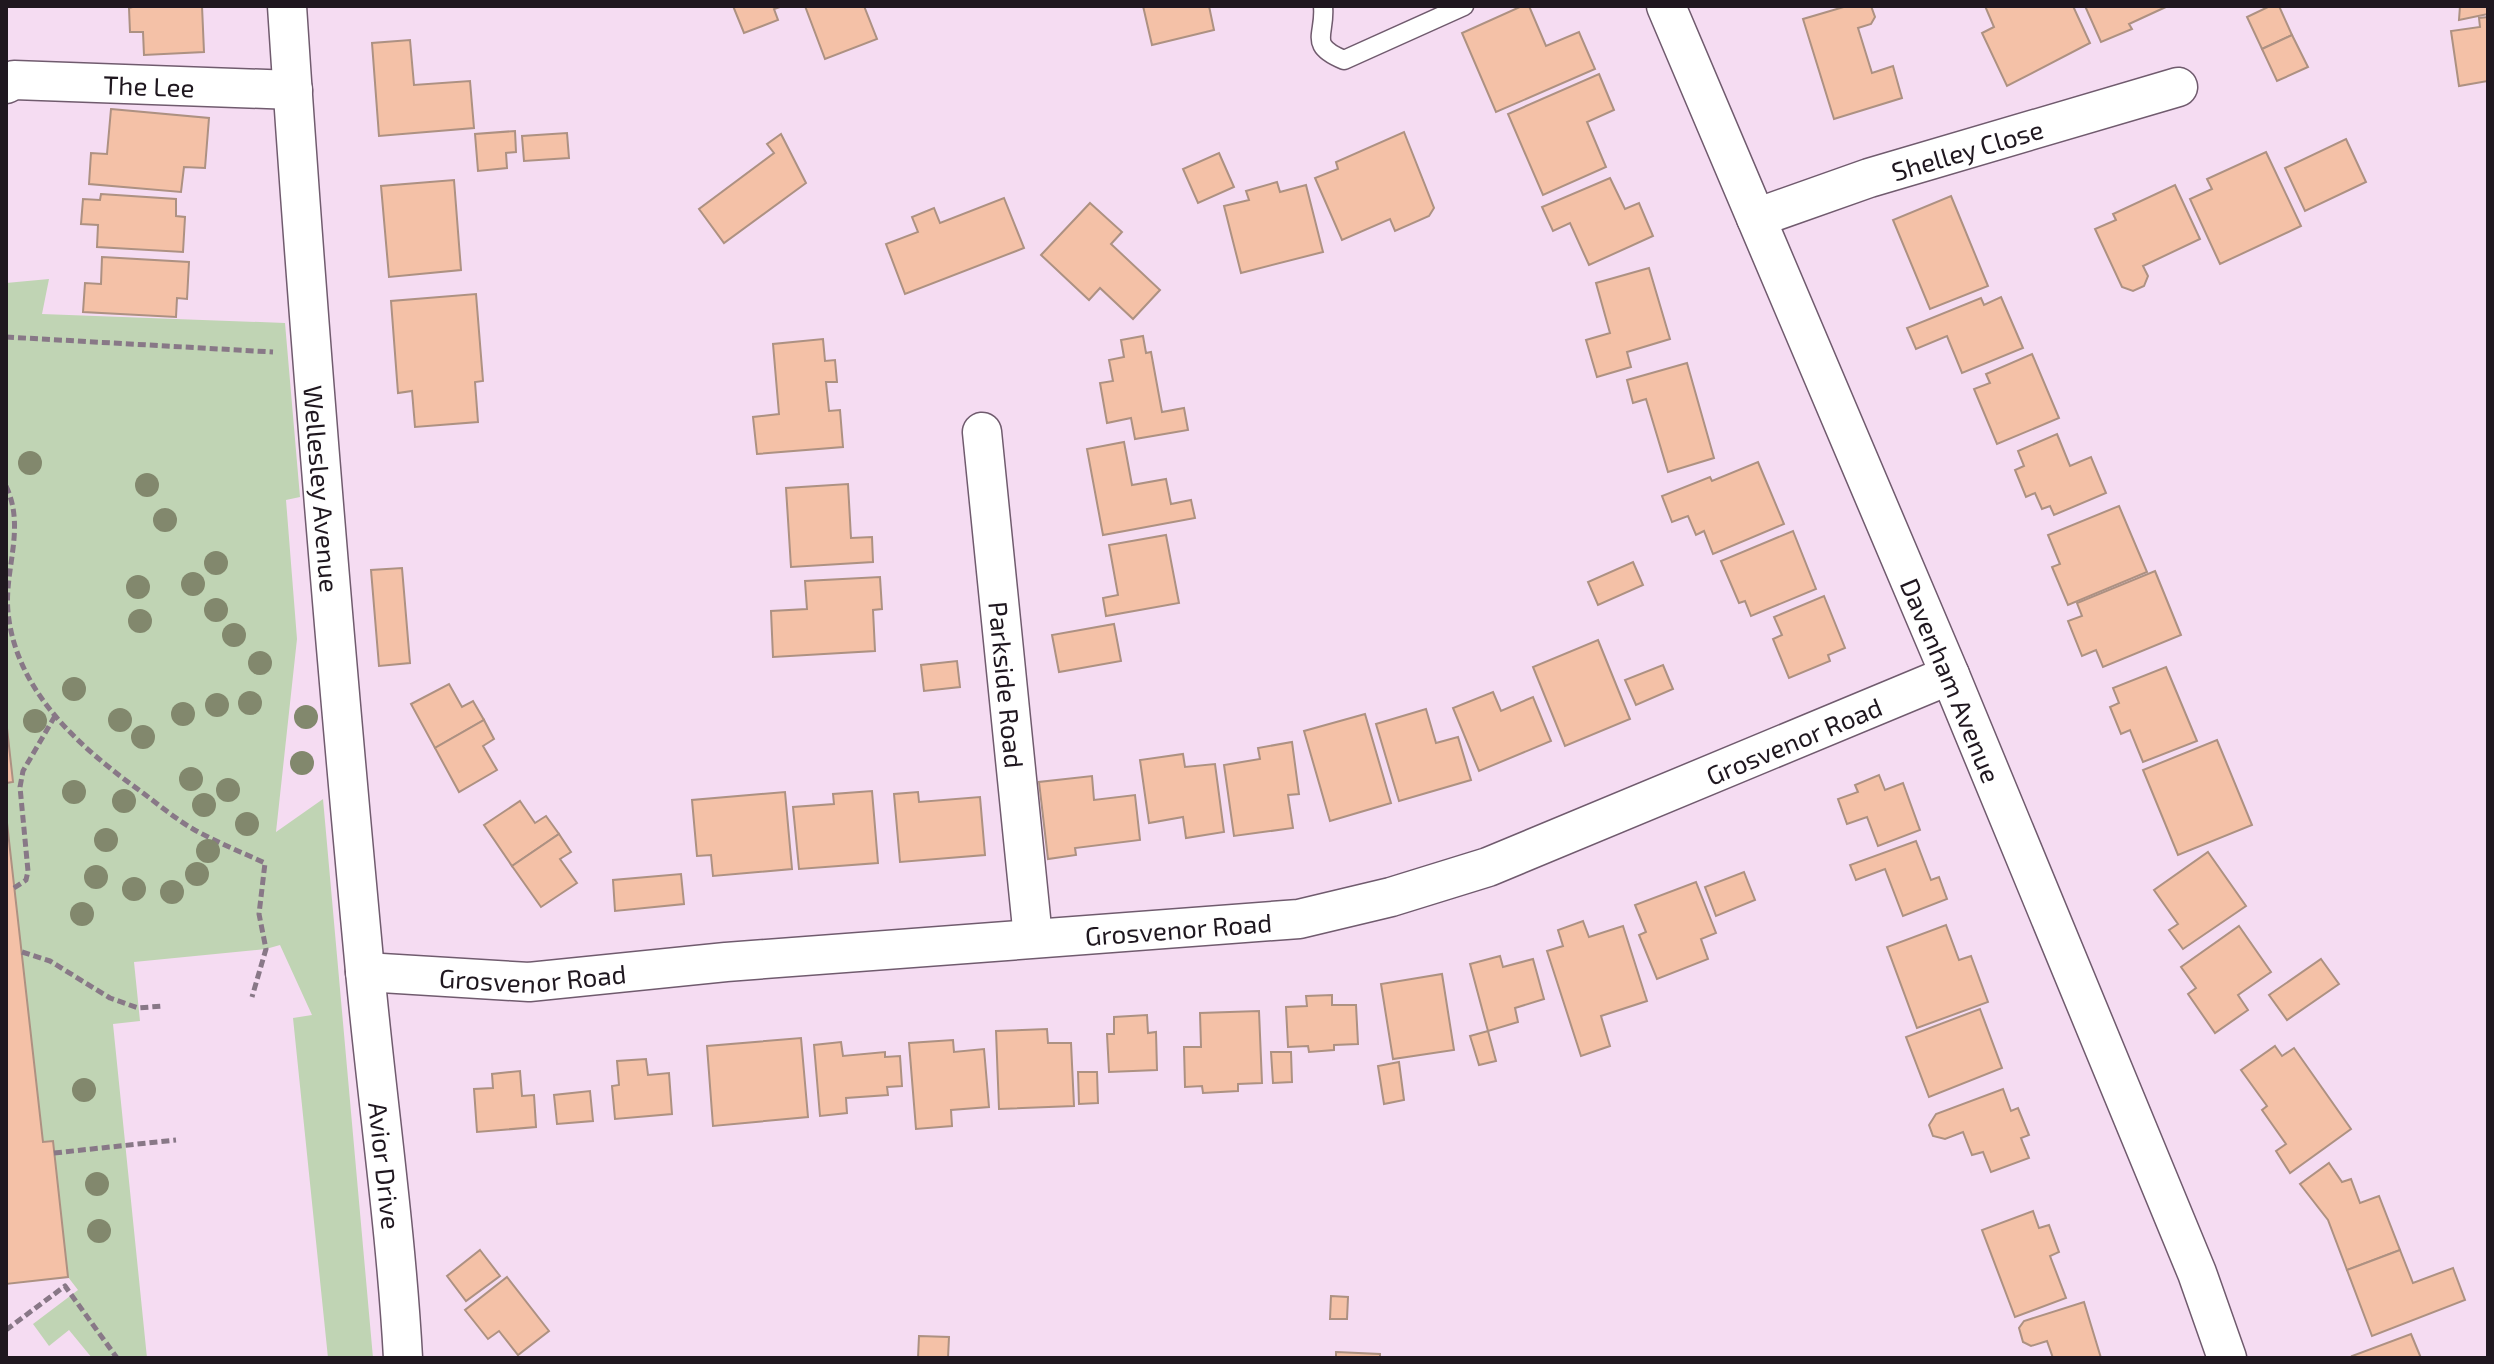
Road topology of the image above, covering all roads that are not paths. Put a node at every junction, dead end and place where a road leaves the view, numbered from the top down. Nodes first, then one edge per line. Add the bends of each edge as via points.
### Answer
1 (287, 6) edge
2 (1323, 6) edge
3 (1464, 6) edge
4 (1666, 6) edge
5 (6, 84) edge
6 (2178, 87) dead end
7 (293, 90) junction
8 (1756, 218) junction
9 (982, 432) dead end
10 (1950, 675) junction
11 (1033, 938) junction
12 (365, 972) junction
13 (406, 1356) edge
14 (2227, 1358) edge

1 - 7 street, Wellesley Avenue
2 - 3 lane via 1318,38 1326,53 1344,60
4 - 8 street, Davenham Avenue
5 - 7 street, The Lee via 14,80
6 - 8 street, Shelley Close via 1869,178
7 - 12 street, Wellesley Avenue
8 - 10 street, Davenham Avenue
9 - 11 street, Parkside Road
10 - 11 street, Grosvenor Road via 1488,867 1391,897 1299,919
10 - 14 street, Davenham Avenue via 2197,1273
11 - 12 street, Grosvenor Road via 529,982
12 - 13 street, Avior Drive

